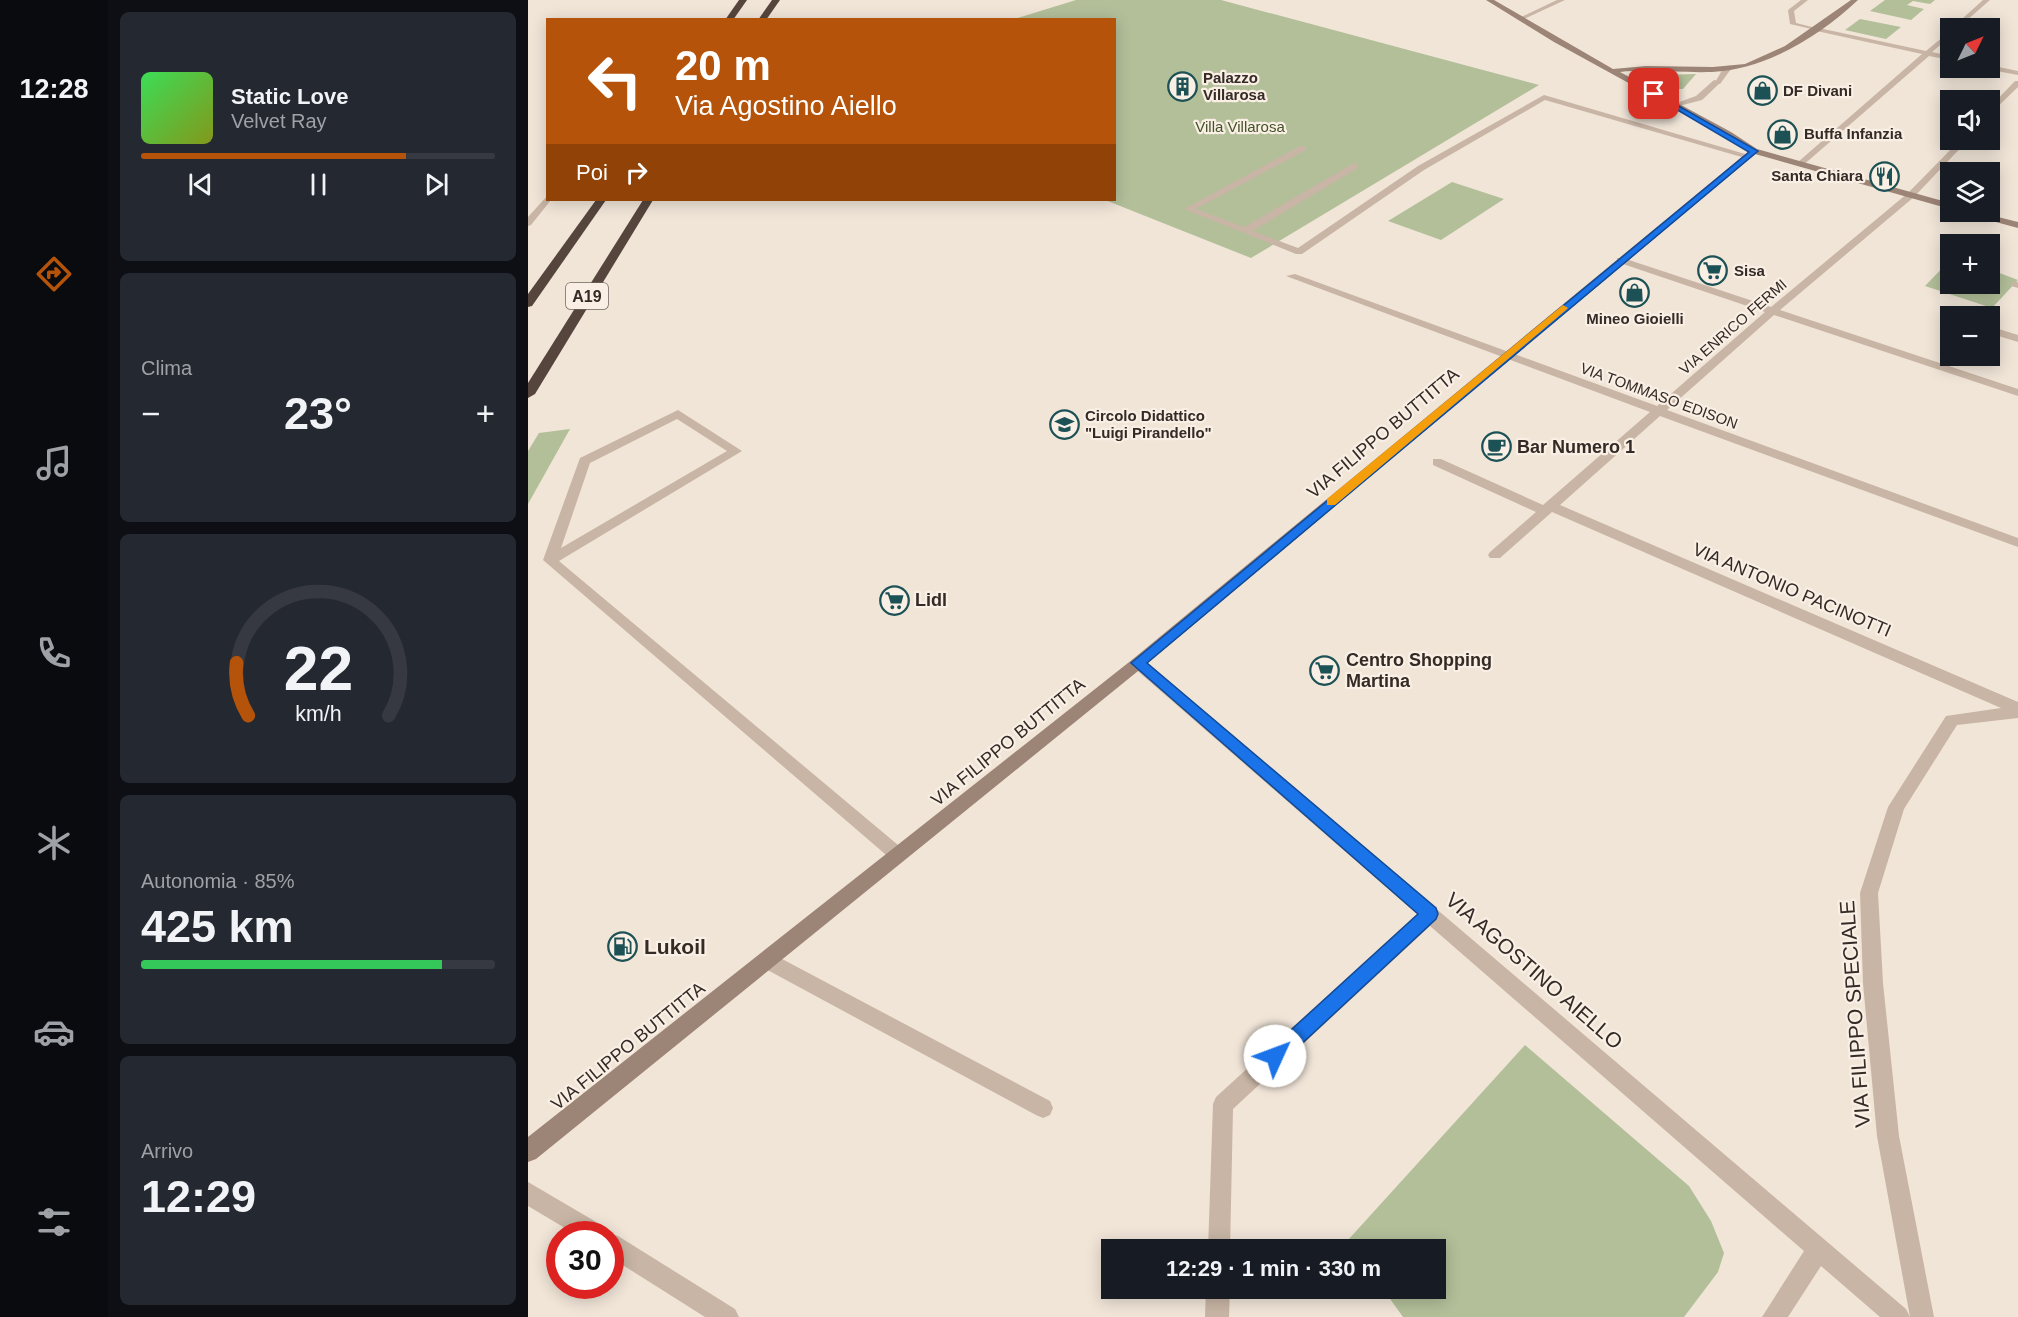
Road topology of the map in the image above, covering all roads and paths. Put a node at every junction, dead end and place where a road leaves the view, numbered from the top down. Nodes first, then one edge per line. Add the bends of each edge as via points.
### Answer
1 (743, 0) edge
2 (776, 0) edge
3 (1489, 0) edge
4 (1562, 0) edge
5 (1805, 0) edge
6 (1855, 0) edge
7 (1987, 0) edge
8 (730, 18) edge
9 (763, 18) edge
10 (1966, 18) edge
11 (1520, 19) junction
12 (1814, 29) junction
13 (1940, 42) edge
14 (1927, 53) junction
15 (1940, 56) edge
16 (1726, 69) junction
17 (2000, 69) edge
18 (1613, 71) junction
19 (2018, 73) edge
20 (2018, 83) edge
21 (2000, 102) edge
22 (1675, 105) junction
23 (1303, 148) dead end
24 (1954, 150) edge
25 (1751, 154) junction
26 (1801, 164) junction
27 (1355, 166) dead end
28 (1911, 195) junction
29 (546, 200) edge
30 (600, 201) edge
31 (647, 201) edge
32 (1940, 203) edge
33 (2000, 220) edge
34 (528, 223) edge
35 (2018, 225) edge
36 (1245, 231) junction
37 (1620, 260) junction
38 (1291, 276) dead end
39 (528, 303) edge
40 (1772, 311) junction
41 (2000, 333) edge
42 (2018, 339) edge
43 (1506, 356) junction
44 (2018, 393) edge
45 (528, 394) edge
46 (1660, 412) junction
47 (1437, 462) dead end
48 (1548, 509) junction
49 (2018, 543) edge
50 (1495, 555) dead end
51 (550, 560) junction
52 (1138, 663) junction
53 (2018, 710) edge
54 (898, 855) junction
55 (1430, 914) junction
56 (767, 960) junction
57 (1043, 1108) dead end
58 (528, 1151) edge
59 (528, 1193) edge
60 (574, 1221) edge
61 (1219, 1239) edge
62 (1819, 1249) junction
63 (624, 1253) edge
64 (1218, 1299) edge
65 (727, 1317) edge
66 (1217, 1317) edge
67 (1774, 1317) edge
68 (1898, 1317) edge
69 (1922, 1317) edge

1 - 8 highway
2 - 9 highway
3 - 11 main road
4 - 11 street
5 - 12 street via 1791,10 1792,24
6 - 12 main road
7 - 10 street
11 - 18 main road
12 - 14 street
12 - 16 main road via 1764,59
13 - 14 street
14 - 15 street
14 - 26 street
16 - 18 main road
16 - 22 street via 1699,98
17 - 19 street
18 - 22 main road
20 - 21 street
22 - 25 main road
23 - 36 street via 1189,209
24 - 28 street, VIA ENRICO FERMI
25 - 26 main road
25 - 36 street via 1544,97 1421,168 1299,252
25 - 37 main road, VIA FILIPPO BUTTITTA
26 - 28 main road
27 - 36 street
28 - 32 main road
28 - 40 street, VIA ENRICO FERMI
29 - 34 street
30 - 39 highway, A19
31 - 45 highway, A19
33 - 35 main road
37 - 40 street
37 - 43 main road, VIA FILIPPO BUTTITTA
38 - 43 street, VIA TOMMASO EDISON
40 - 44 street
40 - 46 street, VIA ENRICO FERMI
41 - 42 street
43 - 46 street, VIA TOMMASO EDISON
43 - 52 main road, VIA FILIPPO BUTTITTA
46 - 48 street, VIA ENRICO FERMI
46 - 49 street, VIA TOMMASO EDISON
47 - 48 street, VIA ANTONIO PACINOTTI
48 - 50 street, VIA ENRICO FERMI
48 - 53 street, VIA ANTONIO PACINOTTI
51 - 51 street via 602,530 736,451 678,414 584,462
51 - 54 street
52 - 54 main road, VIA FILIPPO BUTTITTA
52 - 55 street, VIA AGOSTINO AIELLO
53 - 69 street, VIA FILIPPO SPECIALE via 1952,720 1896,807 1869,893 1873,984 1888,1136
54 - 56 main road, VIA FILIPPO BUTTITTA
55 - 61 street via 1223,1104
55 - 62 street, VIA AGOSTINO AIELLO
56 - 57 street
56 - 58 main road, VIA FILIPPO BUTTITTA
59 - 60 street
62 - 67 street
62 - 68 street, VIA AGOSTINO AIELLO
63 - 65 street
64 - 66 street

